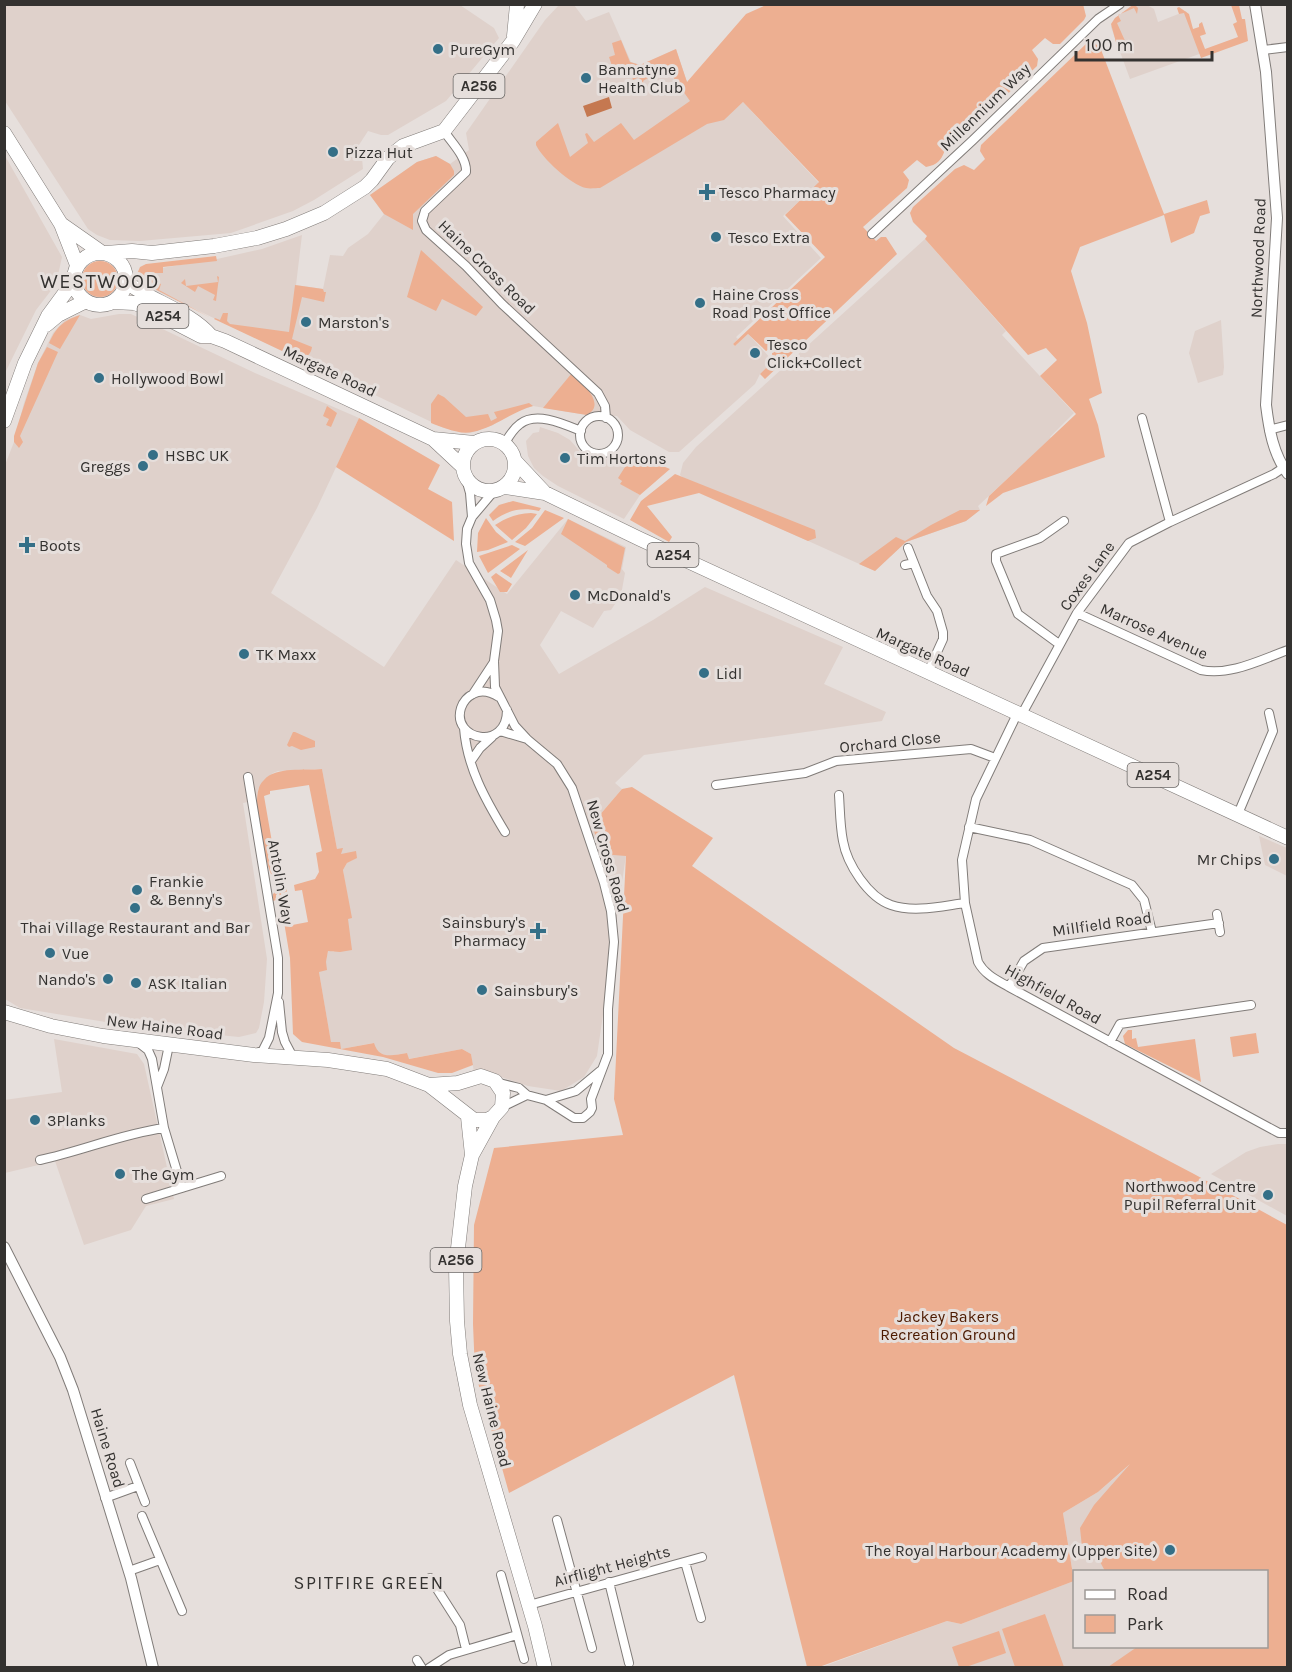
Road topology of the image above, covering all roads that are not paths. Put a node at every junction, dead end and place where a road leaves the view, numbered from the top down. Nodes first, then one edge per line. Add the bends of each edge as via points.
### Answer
1 (533, 4) edge
2 (1120, 4) edge
3 (1255, 4) edge
4 (517, 5) edge
5 (513, 41) junction
6 (1287, 47) edge
7 (1263, 50) junction
8 (444, 131) junction
9 (4, 134) edge
10 (61, 224) junction
11 (872, 234) dead end
12 (104, 253) junction
13 (145, 254) junction
14 (77, 265) junction
15 (126, 277) junction
16 (74, 282) junction
17 (86, 301) junction
18 (112, 302) junction
19 (42, 328) junction
20 (212, 336) junction
21 (5, 415) edge
22 (606, 418) junction
23 (1142, 418) dead end
24 (1287, 425) edge
25 (1269, 430) junction
26 (581, 431) junction
27 (433, 439) junction
28 (474, 443) junction
29 (505, 443) junction
30 (516, 462) junction
31 (1285, 471) edge
32 (465, 473) junction
33 (500, 489) junction
34 (545, 493) junction
35 (472, 517) junction
36 (1064, 520) dead end
37 (1170, 522) junction
38 (908, 548) dead end
39 (1077, 613) junction
40 (1059, 644) junction
41 (1287, 650) edge
42 (494, 661) junction
43 (928, 672) junction
44 (472, 694) junction
45 (500, 697) junction
46 (507, 710) junction
47 (1269, 712) dead end
48 (1020, 713) junction
49 (464, 728) junction
50 (496, 734) junction
51 (527, 739) junction
52 (995, 758) junction
53 (471, 761) junction
54 (248, 777) dead end
55 (716, 785) dead end
56 (839, 795) dead end
57 (1238, 814) junction
58 (969, 826) junction
59 (505, 832) dead end
60 (1287, 838) edge
61 (964, 903) junction
62 (1219, 923) dead end
63 (1152, 932) junction
64 (1009, 987) junction
65 (278, 993) junction
66 (1251, 1005) dead end
67 (4, 1012) edge
68 (136, 1040) junction
69 (1110, 1042) junction
70 (169, 1044) junction
71 (254, 1055) junction
72 (294, 1059) junction
73 (600, 1071) junction
74 (474, 1078) junction
75 (495, 1081) junction
76 (429, 1084) junction
77 (157, 1090) junction
78 (574, 1092) junction
79 (527, 1095) junction
80 (591, 1099) junction
81 (546, 1100) junction
82 (498, 1112) junction
83 (567, 1112) junction
84 (465, 1114) junction
85 (164, 1128) junction
86 (1287, 1133) edge
87 (472, 1155) junction
88 (40, 1160) dead end
89 (220, 1176) dead end
90 (182, 1188) junction
91 (146, 1199) dead end
92 (4, 1247) edge
93 (130, 1463) dead end
94 (138, 1486) junction
95 (105, 1498) junction
96 (145, 1502) dead end
97 (142, 1516) dead end
98 (557, 1520) dead end
99 (702, 1557) dead end
100 (160, 1560) junction
101 (686, 1562) junction
102 (129, 1571) junction
103 (501, 1575) dead end
104 (429, 1578) dead end
105 (609, 1582) junction
106 (576, 1591) junction
107 (529, 1605) junction
108 (182, 1611) dead end
109 (701, 1618) dead end
110 (517, 1635) junction
111 (592, 1648) dead end
112 (466, 1649) junction
113 (524, 1659) dead end
114 (629, 1663) dead end
115 (153, 1668) edge
116 (429, 1668) edge
117 (545, 1668) edge

1 - 4 main road, A256
1 - 5 main road, A256
2 - 11 street, Millennium Way via 1098,20
3 - 7 street, Northwood Road
4 - 5 main road, A256
5 - 8 main road, A256
6 - 7 street
7 - 25 street, Northwood Road via 1277,218 1266,383
8 - 13 main road via 403,146 365,187 302,223 257,238
8 - 22 street, Haine Cross Road via 464,159 466,172 425,211 422,221 426,230 598,393
9 - 10 main road
10 - 12 main road
10 - 14 main road
12 - 13 main road
12 - 14 main road via 87,256
12 - 15 main road via 117,259
13 - 15 main road
14 - 16 main road
15 - 18 main road via 123,291
15 - 20 main road, Margate Road / A254 via 151,299 204,327
16 - 17 main road via 75,290
16 - 19 main road
17 - 18 main road via 99,306
17 - 19 main road
18 - 20 main road, Margate Road / A254 via 143,306 201,336
19 - 21 main road
20 - 27 main road, Margate Road / A254
22 - 26 street via 590,419
22 - 26 street via 618,432 617,442 609,452 590,452 582,442
23 - 37 street
24 - 25 street
25 - 31 street, Northwood Road
26 - 29 street via 530,419 517,426
27 - 28 main road, Margate Road / A254
27 - 32 main road, Margate Road / A254
28 - 29 main road, Margate Road / A254 via 488,439
28 - 32 main road via 464,458
29 - 30 main road, Margate Road / A254
30 - 33 main road via 515,472
30 - 34 main road, Margate Road / A254
31 - 37 street, Coxes Lane
32 - 33 main road, Margate Road / A254 via 480,490
32 - 35 street, New Cross Road
33 - 34 main road, Margate Road / A254
33 - 35 street, New Cross Road
34 - 43 main road, Margate Road / A254 via 700,569
35 - 42 street, New Cross Road via 466,552 496,620
36 - 40 street via 1040,538 996,554 1018,614
37 - 39 street, Coxes Lane via 1129,543
38 - 43 street via 910,564 937,610 943,632
39 - 40 street, Coxes Lane
39 - 41 street, Marrose Avenue via 1213,673
40 - 48 street, Coxes Lane
42 - 44 street, New Cross Road
42 - 45 street, New Cross Road via 495,687
43 - 48 main road, Margate Road / A254
44 - 45 street via 486,691
44 - 49 street, New Cross Road via 462,707
45 - 46 street, New Cross Road
46 - 50 street
46 - 51 street, New Cross Road
47 - 57 street via 1273,731
48 - 52 street, Highfield Road
48 - 57 main road, Margate Road / A254
49 - 50 street, New Cross Road via 477,737
49 - 53 street
50 - 51 street, New Cross Road
50 - 53 street
51 - 73 street, New Cross Road via 557,764 572,788 611,911 614,942 608,1054
52 - 55 street, Orchard Close via 971,749 836,761 805,773
52 - 58 street, Highfield Road
53 - 59 street via 474,776
54 - 65 street, Antolin Way via 278,952
56 - 61 street via 843,842 851,865 868,890 891,905 918,909
57 - 60 main road, Margate Road / A254
58 - 61 street, Highfield Road via 962,860
58 - 63 street via 1030,840 1132,885 1144,900
61 - 64 street, Highfield Road via 981,968
62 - 63 street, Millfield Road
63 - 64 street, Millfield Road via 1043,948 1024,961
64 - 69 street, Highfield Road
65 - 71 street, Antolin Way via 267,1045
65 - 72 street, Antolin Way via 282,1032
66 - 69 street via 1120,1024
67 - 68 main road, New Haine Road via 51,1026
68 - 70 main road, New Haine Road
68 - 77 street via 152,1059
69 - 86 street, Highfield Road
70 - 71 main road, New Haine Road
70 - 77 street
71 - 72 main road, New Haine Road
72 - 76 main road, New Haine Road via 387,1069
73 - 78 street
73 - 80 street, New Cross Road
74 - 75 main road, New Haine Road
74 - 76 main road, New Haine Road
74 - 84 main road, New Haine Road / A256 via 460,1092
75 - 79 street via 519,1088
75 - 82 main road via 502,1093
76 - 84 main road, New Haine Road
77 - 85 street
78 - 80 street via 585,1092
78 - 81 street
78 - 83 street via 565,1104
79 - 81 street
79 - 82 street
80 - 83 street, New Cross Road via 592,1108 583,1118 574,1118
81 - 83 street
82 - 84 main road via 480,1121
82 - 87 main road, New Haine Road / A256
84 - 87 main road, New Haine Road / A256
85 - 88 street
85 - 90 street
87 - 107 main road, New Haine Road / A256 via 460,1214 456,1266 460,1354 477,1432
89 - 90 street
90 - 91 street
92 - 95 street, Haine Road via 60,1357
93 - 94 street
94 - 95 street
94 - 96 street
95 - 102 street, Haine Road
97 - 100 street
98 - 106 street
99 - 101 street, Airflight Heights
100 - 102 street
100 - 108 street
101 - 105 street, Airflight Heights
101 - 109 street
102 - 115 street, Haine Road
103 - 110 street
104 - 112 street via 460,1625
105 - 106 street, Airflight Heights
105 - 114 street
106 - 107 street, Airflight Heights
106 - 111 street
107 - 117 main road, New Haine Road / A256
110 - 112 street
110 - 113 street
112 - 116 street

